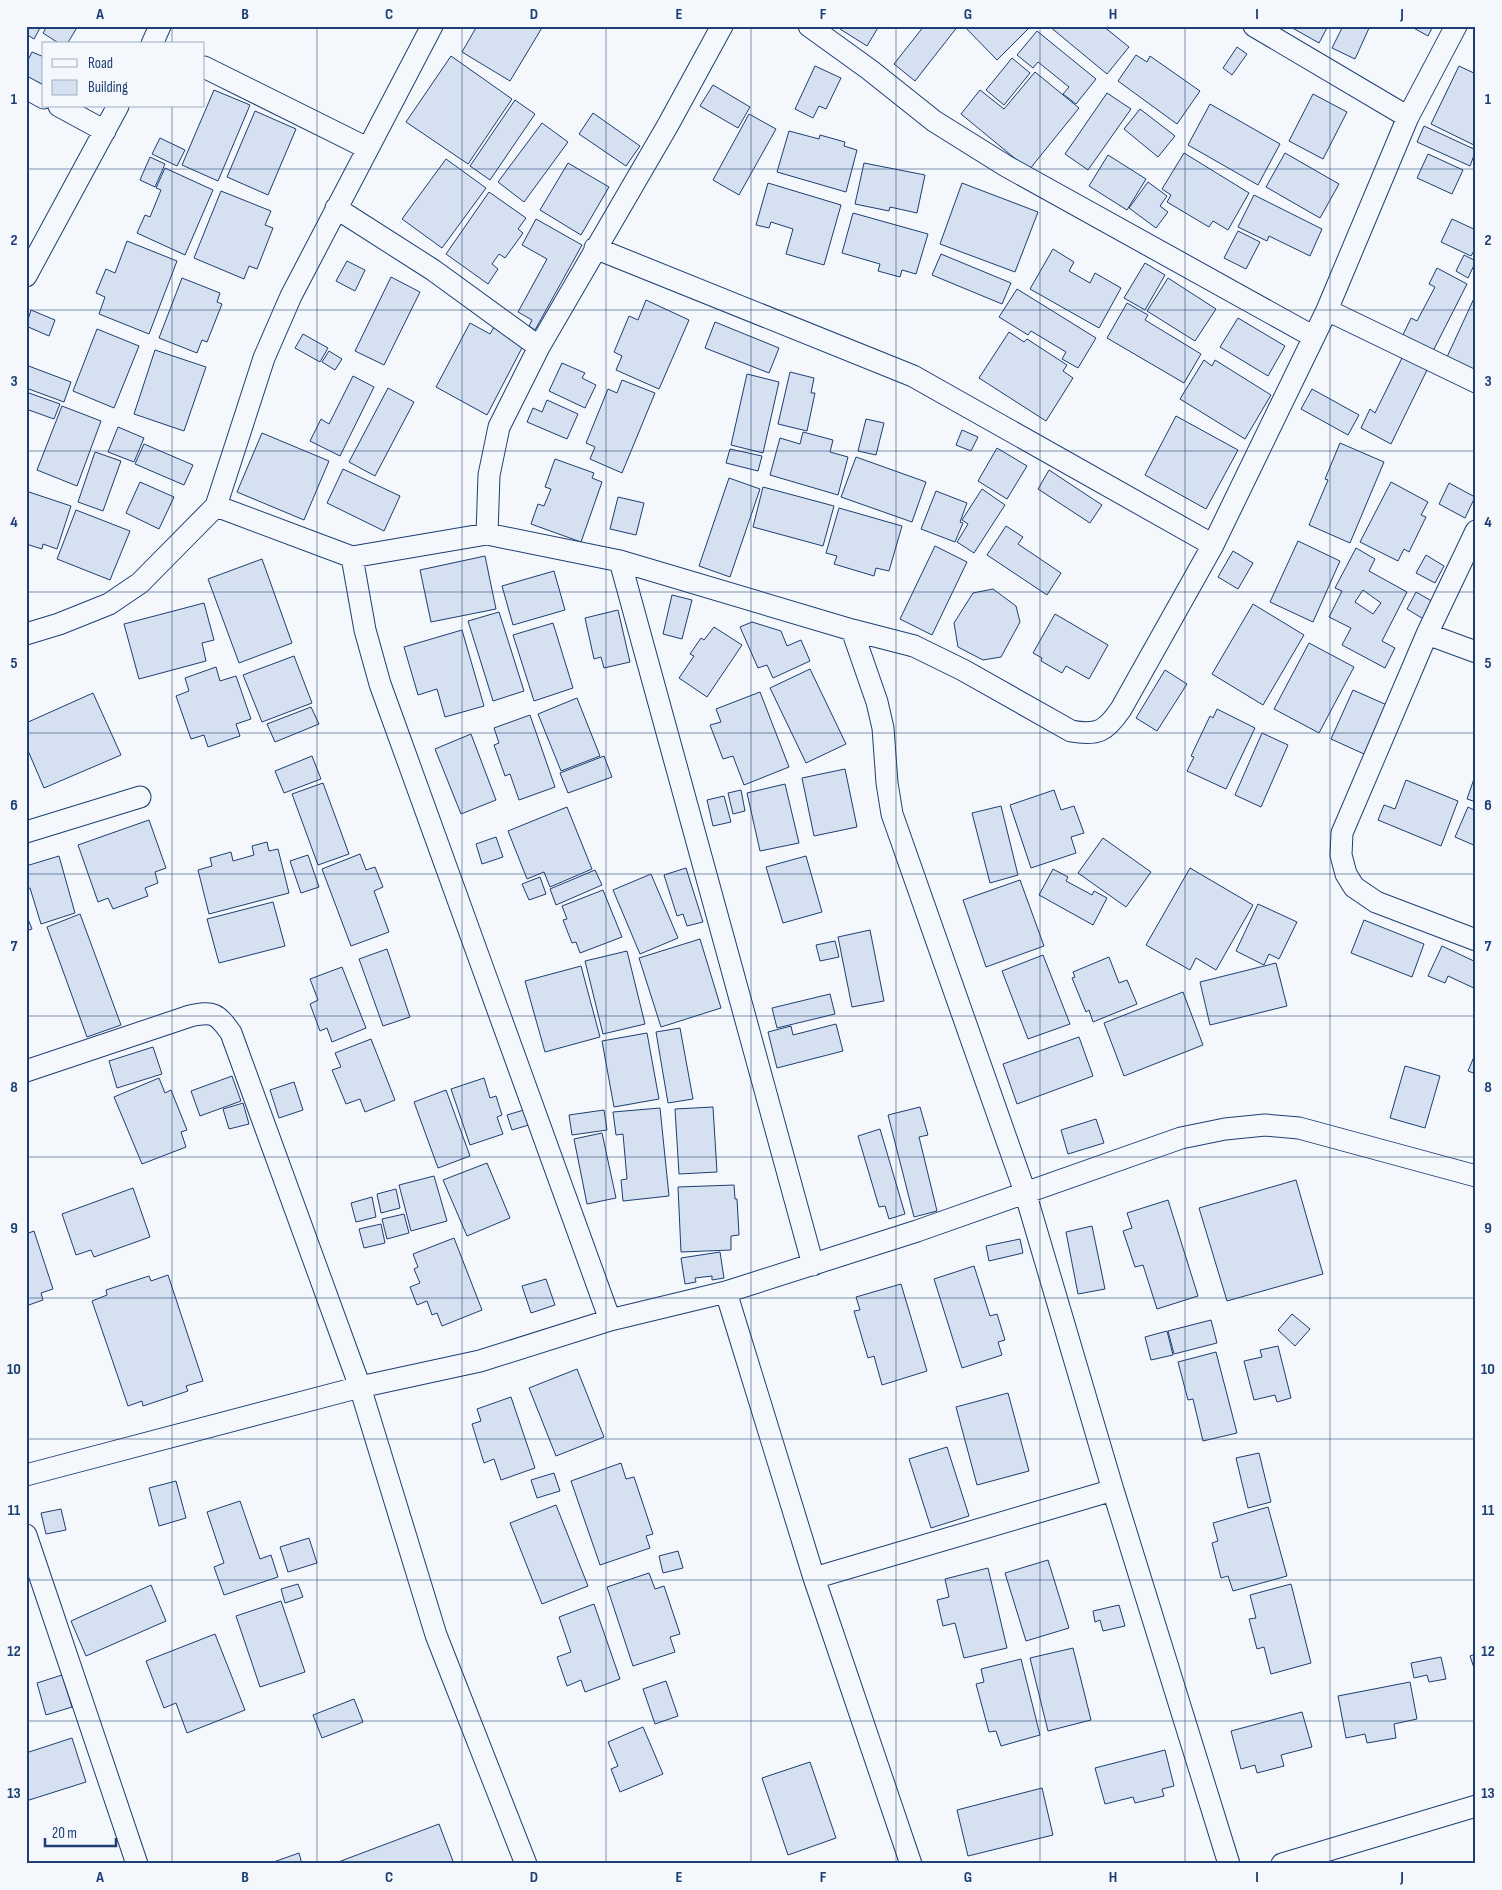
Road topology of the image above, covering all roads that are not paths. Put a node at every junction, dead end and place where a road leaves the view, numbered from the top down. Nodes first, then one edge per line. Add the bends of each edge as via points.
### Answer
1 (432, 26) edge
2 (722, 26) edge
3 (809, 26) edge
4 (1254, 26) edge
5 (1456, 26) edge
6 (205, 67) edge
7 (26, 88) edge
8 (42, 97) edge
9 (63, 108) edge
10 (117, 108) edge
11 (1408, 117) junction
12 (105, 131) junction
13 (367, 148) junction
14 (336, 208) junction
15 (595, 248) junction
16 (26, 276) edge
17 (1327, 310) junction
18 (1314, 337) junction
19 (539, 347) junction
20 (1476, 382) edge
21 (216, 506) junction
22 (1476, 530) edge
23 (487, 534) junction
24 (1212, 545) junction
25 (352, 557) junction
26 (620, 560) junction
27 (852, 630) junction
28 (26, 634) edge
29 (1427, 634) junction
30 (1476, 652) edge
31 (140, 797) dead end
32 (26, 832) edge
33 (1476, 940) edge
34 (26, 1071) edge
35 (1476, 1176) edge
36 (1025, 1192) junction
37 (813, 1265) junction
38 (726, 1292) junction
39 (610, 1320) junction
40 (360, 1387) junction
41 (26, 1475) edge
42 (1113, 1490) junction
43 (26, 1534) edge
44 (814, 1578) junction
45 (1476, 1806) edge
46 (137, 1864) edge
47 (526, 1864) edge
48 (911, 1864) edge
49 (1229, 1864) edge
50 (1282, 1864) edge

1 - 13 street
2 - 15 street
3 - 18 street via 934,121 1006,166
4 - 11 street
5 - 11 street
6 - 13 street
7 - 8 street
9 - 12 street
10 - 12 street
11 - 17 street
12 - 16 street
13 - 14 street
14 - 19 street via 433,270
14 - 21 street via 264,358
15 - 19 street
15 - 24 street via 913,376
17 - 18 street
17 - 20 street
18 - 24 street
19 - 23 street via 499,428 489,475
21 - 25 street
21 - 28 street via 140,583 109,604
22 - 29 street
23 - 25 street
23 - 26 street
24 - 27 street via 1121,709 1101,731 1088,734 1071,731 914,646
25 - 39 street via 365,630 380,684
26 - 27 street
26 - 37 street
27 - 36 street via 883,728 892,814
29 - 30 street
29 - 33 street via 1342,833 1341,855 1346,874 1354,887 1376,902
31 - 32 street
34 - 40 street via 190,1016 206,1012 222,1019 231,1032
35 - 36 street via 1300,1128 1265,1125 1181,1138
36 - 37 street
36 - 42 street
37 - 38 street
38 - 39 street
38 - 44 street
39 - 40 street via 480,1361
40 - 41 street
40 - 47 street via 436,1635
42 - 44 street
42 - 49 street
43 - 46 street
44 - 48 street
45 - 50 street

